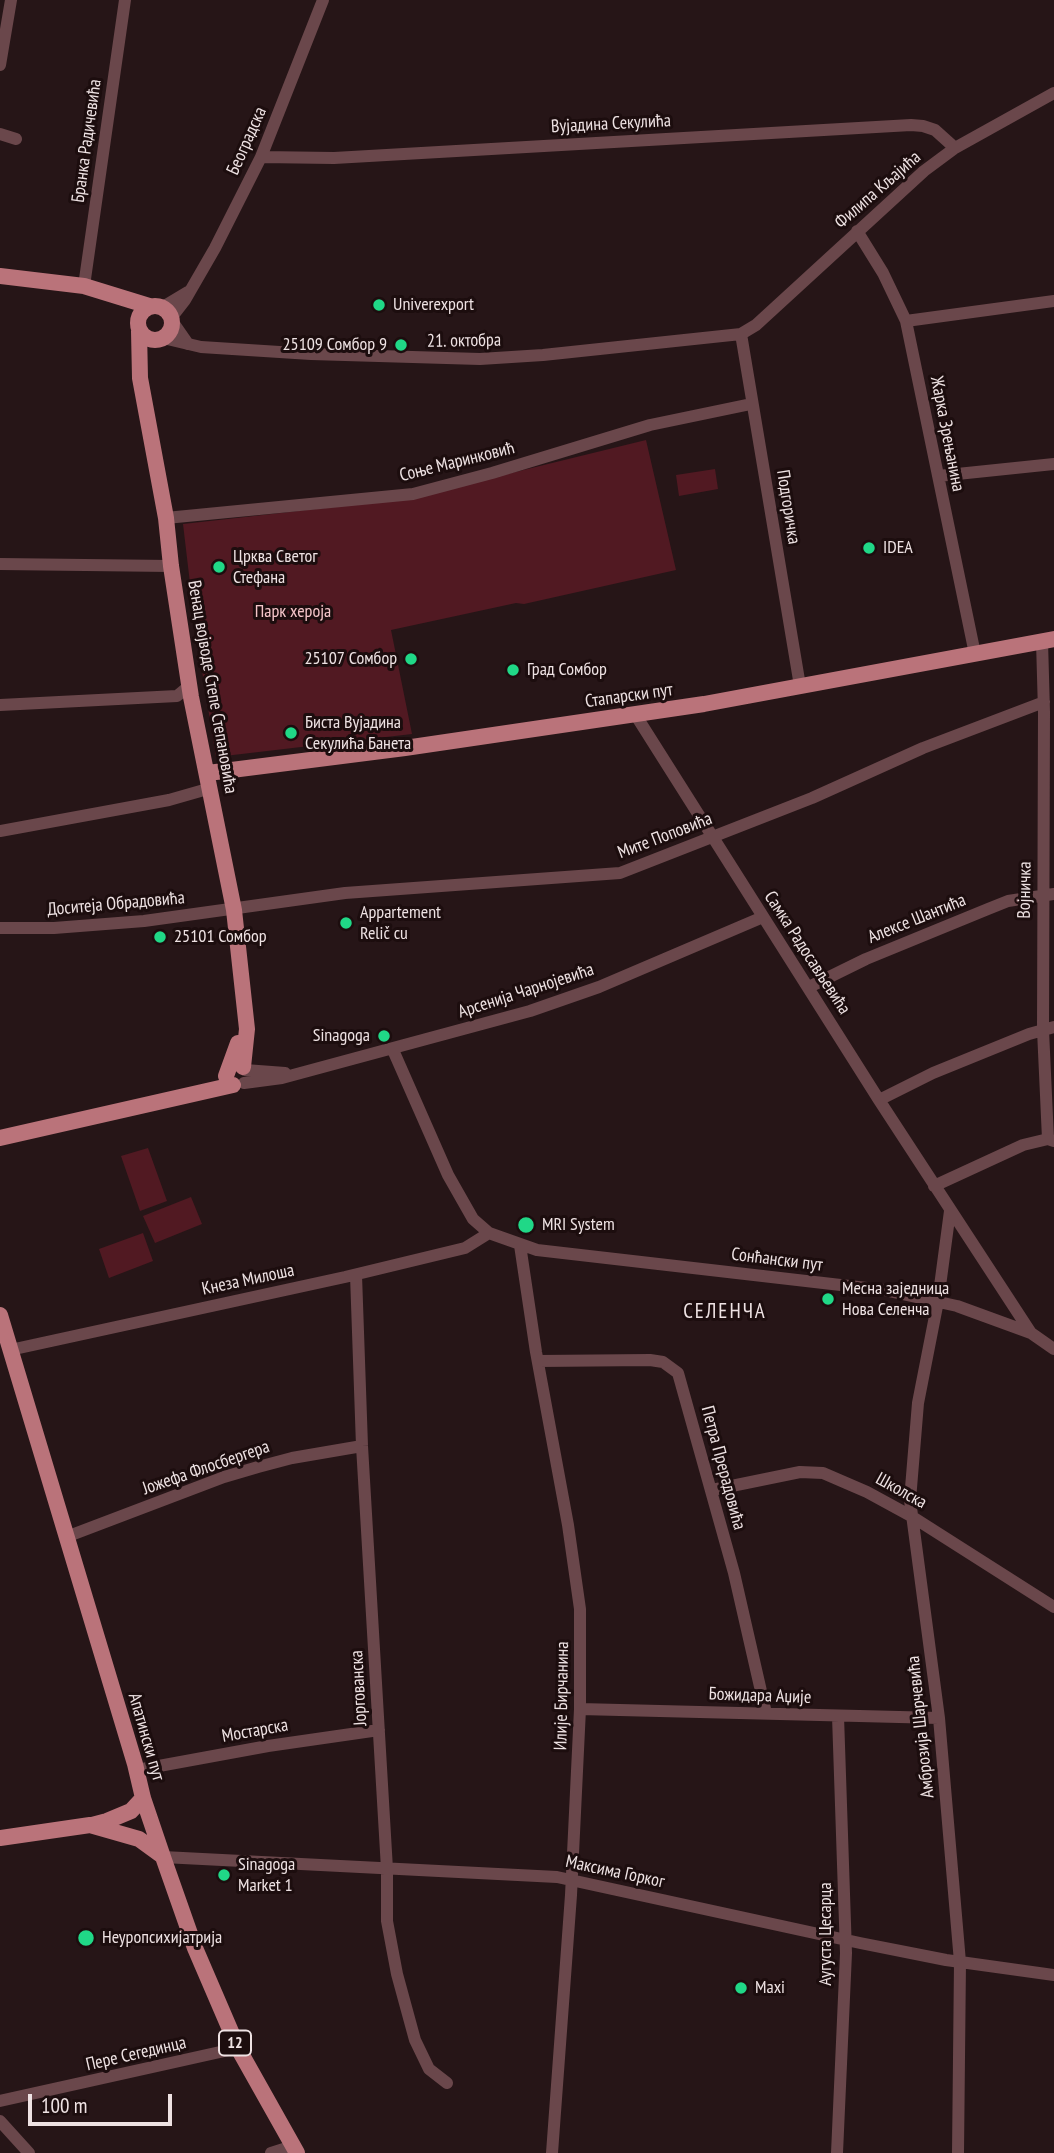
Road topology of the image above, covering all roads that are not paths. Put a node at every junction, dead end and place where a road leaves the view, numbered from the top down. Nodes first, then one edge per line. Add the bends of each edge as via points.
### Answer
1 (11, 0) edge
2 (125, 0) edge
3 (323, 0) edge
4 (0, 65) edge
5 (1054, 93) edge
6 (0, 134) edge
7 (16, 139) dead end
8 (956, 148) junction
9 (261, 157) junction
10 (857, 231) junction
11 (0, 276) edge
12 (84, 286) junction
13 (111, 294) junction
14 (1054, 301) edge
15 (164, 313) junction
16 (906, 321) junction
17 (138, 327) junction
18 (741, 334) junction
19 (162, 338) junction
20 (188, 344) junction
21 (140, 360) junction
22 (751, 404) junction
23 (1054, 464) edge
24 (938, 477) junction
25 (166, 518) junction
26 (0, 564) edge
27 (170, 566) junction
28 (1048, 640) edge
29 (975, 654) junction
30 (800, 685) junction
31 (183, 691) junction
32 (0, 705) edge
33 (1047, 708) edge
34 (635, 714) junction
35 (209, 780) junction
36 (0, 831) edge
37 (712, 836) junction
38 (1048, 895) edge
39 (234, 910) junction
40 (763, 917) junction
41 (0, 928) edge
42 (808, 987) junction
43 (1048, 1029) edge
44 (393, 1049) junction
45 (237, 1075) junction
46 (879, 1100) junction
47 (0, 1138) edge
48 (1051, 1140) edge
49 (934, 1185) junction
50 (950, 1211) junction
51 (489, 1233) junction
52 (520, 1245) junction
53 (356, 1275) junction
54 (938, 1301) junction
55 (0, 1315) edge
56 (1031, 1333) junction
57 (1054, 1349) edge
58 (10, 1350) junction
59 (538, 1361) junction
60 (362, 1446) junction
61 (712, 1490) junction
62 (911, 1516) junction
63 (66, 1537) junction
64 (1054, 1607) edge
65 (580, 1709) junction
66 (766, 1713) junction
67 (838, 1716) junction
68 (939, 1718) junction
69 (379, 1730) junction
70 (136, 1770) junction
71 (143, 1798) junction
72 (90, 1825) junction
73 (0, 1838) edge
74 (163, 1857) junction
75 (387, 1868) junction
76 (572, 1879) junction
77 (846, 1940) junction
78 (960, 1962) junction
79 (1054, 1975) edge
80 (238, 2048) junction
81 (447, 2083) dead end
82 (0, 2101) edge
83 (0, 2121) edge
84 (295, 2150) edge
85 (29, 2153) edge
86 (271, 2153) edge
87 (552, 2153) edge
88 (837, 2153) edge
89 (958, 2153) edge

1 - 4 street
2 - 12 street, Бранка Радичевића
3 - 9 street, Београдска
5 - 8 street, Филипа Кљајића
6 - 7 street
8 - 9 street, Вујадина Секулића via 934,131 911,125 334,158
8 - 10 street, Филипа Кљајића
9 - 15 street, Београдска via 191,290
10 - 16 street, Жарка Зрењанина
10 - 18 street, Филипа Кљајића
11 - 12 main road
12 - 13 main road
13 - 15 main road
13 - 17 main road
14 - 16 street
15 - 17 main road via 142,311
15 - 19 main road via 170,330
15 - 20 street
16 - 24 street, Жарка Зрењанина
17 - 19 main road via 148,338
17 - 21 main road, Венац војводе Степе Степановића
18 - 20 street, 21. октобра via 480,359 311,354
18 - 22 street, Подгоричка
19 - 20 street, 21. октобра
19 - 21 main road
21 - 25 main road, Венац војводе Степе Степановића
22 - 25 street, Соње Маринковић via 650,425 413,494
22 - 30 street, Подгоричка
23 - 24 street
24 - 29 street, Жарка Зрењанина
25 - 27 main road, Венац војводе Степе Степановића
26 - 27 street
27 - 31 main road, Венац војводе Степе Степановића
28 - 29 main road, Стапарски пут
28 - 33 street, Војничка
29 - 30 main road, Стапарски пут
30 - 34 main road, Стапарски пут
31 - 32 street
31 - 35 main road, Венац војводе Степе Степановића via 194,709
33 - 37 street, Мите Поповића via 923,748 813,798
33 - 38 street, Војничка
34 - 35 main road, Стапарски пут
34 - 37 street, Самка Радосављевића
35 - 36 street via 169,800
35 - 39 main road, Венац војводе Степе Степановића
37 - 39 street, Мите Поповића via 620,873 345,894
37 - 40 street, Самка Радосављевића
38 - 42 street, Алексе Шантића via 1008,901
38 - 43 street, Војничка
39 - 41 street, Доситеја Обрадовића via 54,928
39 - 45 main road, Венац војводе Степе Степановића via 245,1021 240,1028
40 - 42 street, Самка Радосављевића
40 - 44 street, Арсенија Чарнојевића via 530,1012
42 - 46 street, Самка Радосављевића
43 - 46 street via 943,1069
43 - 48 street, Војничка
44 - 45 street, Арсенија Чарнојевића via 292,1075
44 - 51 street via 448,1175 474,1219
45 - 47 main road via 179,1097
46 - 49 street, Самка Радосављевића
48 - 49 street via 1023,1145
49 - 50 street, Самка Радосављевића
50 - 54 street
50 - 56 street, Самка Радосављевића
51 - 52 street, Сонћански пут
51 - 53 street, Кнеза Милоша via 465,1248
52 - 54 street, Сонћански пут via 884,1290
52 - 59 street, Илије Бирчанина
53 - 58 street, Кнеза Милоша
53 - 60 street, Јоргованска
54 - 56 street, Сонћански пут
54 - 62 street, Амброзија Шарчевића via 918,1403
55 - 58 main road, Апатински пут
56 - 57 street, Сонћански пут
58 - 63 main road, Апатински пут
59 - 61 street, Петра Прерадовића via 650,1360 671,1366 678,1373
59 - 65 street, Илије Бирчанина via 580,1609
60 - 63 street, Јожефа Флосбергера via 235,1474
60 - 69 street, Јоргованска
61 - 62 street, Школска via 823,1473
61 - 66 street, Петра Прерадовића
62 - 64 street, Школска
62 - 68 street, Амброзија Шарчевића
63 - 70 main road, Апатински пут
65 - 66 street, Божидара Аџије
65 - 76 street, Илије Бирчанина
66 - 67 street, Божидара Аџије
67 - 68 street, Божидара Аџије
67 - 77 street, Аугуста Цесарца
68 - 78 street, Амброзија Шарчевића
69 - 70 street, Мостарска
69 - 75 street, Јоргованска
70 - 71 main road, Апатински пут
71 - 72 main road via 131,1811
71 - 74 main road, Апатински пут
72 - 73 main road
72 - 74 main road via 139,1839
74 - 75 street, Максима Горког
74 - 80 main road, Апатински пут / 12
75 - 76 street, Максима Горког
75 - 81 street, Јоргованска via 387,1921 404,2003 429,2069
76 - 77 street, Максима Горког
76 - 87 street, Илије Бирчанина
77 - 78 street, Максима Горког
77 - 88 street, Аугуста Цесарца
78 - 79 street, Максима Горког
78 - 89 street, Амброзија Шарчевића
80 - 82 street, Пере Сегединца
80 - 84 main road, Апатински пут / 12
83 - 85 street
84 - 86 street

